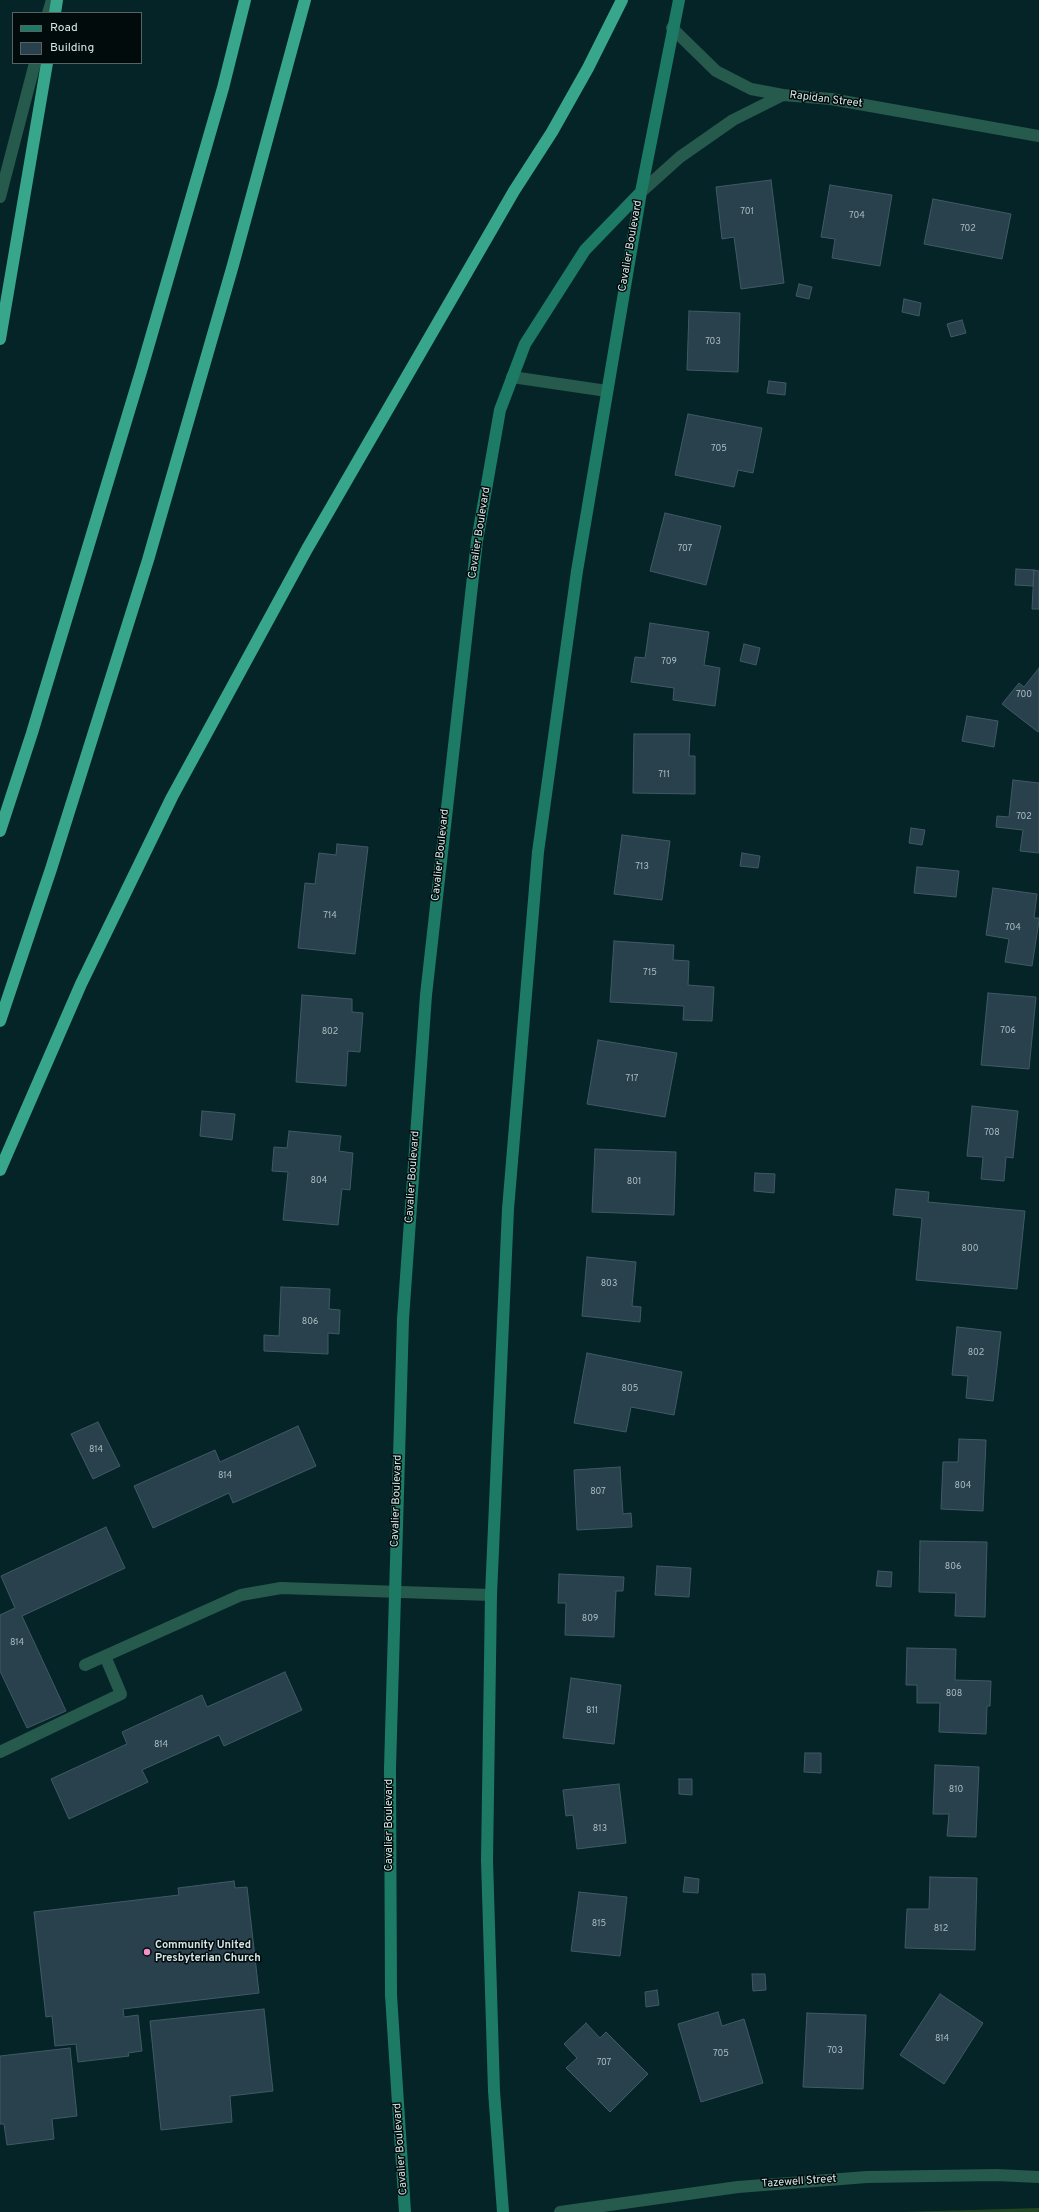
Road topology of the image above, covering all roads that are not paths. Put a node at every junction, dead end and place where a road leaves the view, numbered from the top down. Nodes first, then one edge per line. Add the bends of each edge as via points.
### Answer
1 (52, 0) edge
2 (57, 0) edge
3 (245, 0) edge
4 (305, 0) edge
5 (622, 0) edge
6 (679, 0) edge
7 (48, 12) edge
8 (55, 12) edge
9 (672, 28) junction
10 (35, 64) edge
11 (47, 64) edge
12 (783, 95) junction
13 (1039, 136) edge
14 (641, 192) junction
15 (0, 197) edge
16 (0, 339) edge
17 (512, 377) junction
18 (607, 391) junction
19 (0, 831) edge
20 (0, 1021) edge
21 (0, 1170) edge
22 (394, 1592) junction
23 (491, 1595) junction
24 (105, 1656) junction
25 (85, 1665) dead end
26 (0, 1752) edge
27 (1039, 2177) edge
28 (405, 2212) edge
29 (503, 2212) edge
30 (560, 2212) edge

1 - 7 street
2 - 8 highway
3 - 19 highway via 223,88 142,368
4 - 20 highway via 233,265 148,560 51,869
5 - 21 highway via 552,132 514,191 311,543 172,797 81,984
6 - 9 main road, Cavalier Boulevard
9 - 12 street via 716,71 751,89
9 - 14 main road, Cavalier Boulevard
10 - 15 street
11 - 16 highway
12 - 13 street, Rapidan Street via 831,99
12 - 14 street, Rapidan Street via 733,120 680,157
14 - 17 main road, Cavalier Boulevard via 585,250 529,337
14 - 18 main road, Cavalier Boulevard
17 - 18 street
17 - 22 main road, Cavalier Boulevard via 500,410 477,542 426,995 403,1319
18 - 23 main road, Cavalier Boulevard via 577,571 538,852 508,1209
22 - 23 street
22 - 24 street via 281,1588 241,1595
22 - 28 main road, Cavalier Boulevard via 390,1768 391,1995
23 - 29 main road, Cavalier Boulevard via 487,1860 494,2091
24 - 25 street
24 - 26 street via 121,1694
27 - 30 street, Tazewell Street via 996,2175 860,2178 738,2187

